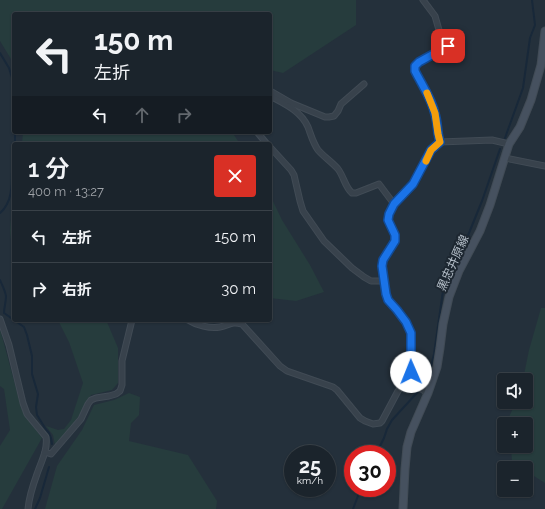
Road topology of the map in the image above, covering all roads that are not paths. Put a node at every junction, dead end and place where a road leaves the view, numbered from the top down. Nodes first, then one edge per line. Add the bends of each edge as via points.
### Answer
1 (423, 0) edge
2 (545, 31) edge
3 (364, 84) dead end
4 (272, 92) edge
5 (272, 96) edge
6 (259, 134) edge
7 (265, 142) edge
8 (440, 142) junction
9 (509, 144) junction
10 (272, 149) edge
11 (505, 158) junction
12 (545, 166) edge
13 (394, 204) junction
14 (384, 281) junction
15 (0, 319) edge
16 (132, 322) edge
17 (192, 322) edge
18 (234, 322) edge
19 (234, 322) edge
20 (411, 383) junction
21 (423, 390) junction
22 (45, 452) junction
23 (28, 509) edge
24 (403, 509) edge

1 - 8 street via 435,16 448,46 415,66 435,113
2 - 9 main road, 黒忠井原線 via 541,66 532,100
3 - 4 street via 341,104 334,116 329,117 291,103
5 - 13 street via 299,114 319,150 339,171 352,193 379,184
6 - 7 street
8 - 9 street via 492,140
8 - 13 street via 431,150 413,184
9 - 11 main road, 黒忠井原線
10 - 14 street via 294,175 303,211 324,242 364,277 371,281
11 - 12 street
11 - 21 main road, 黒忠井原線 via 490,206 449,297 437,368
13 - 14 street via 388,220 395,241 383,260
14 - 20 street via 388,300 406,322 411,333
15 - 22 street via 9,344 23,403 28,414 46,437
16 - 22 street via 122,361 120,390 116,394 92,400 81,419 51,454
17 - 19 street via 215,328
18 - 20 street via 242,324 280,366 333,387 360,418 370,423 377,424 382,421 401,387
20 - 21 street
21 - 24 main road, 黒忠井原線 via 408,446
22 - 23 street

